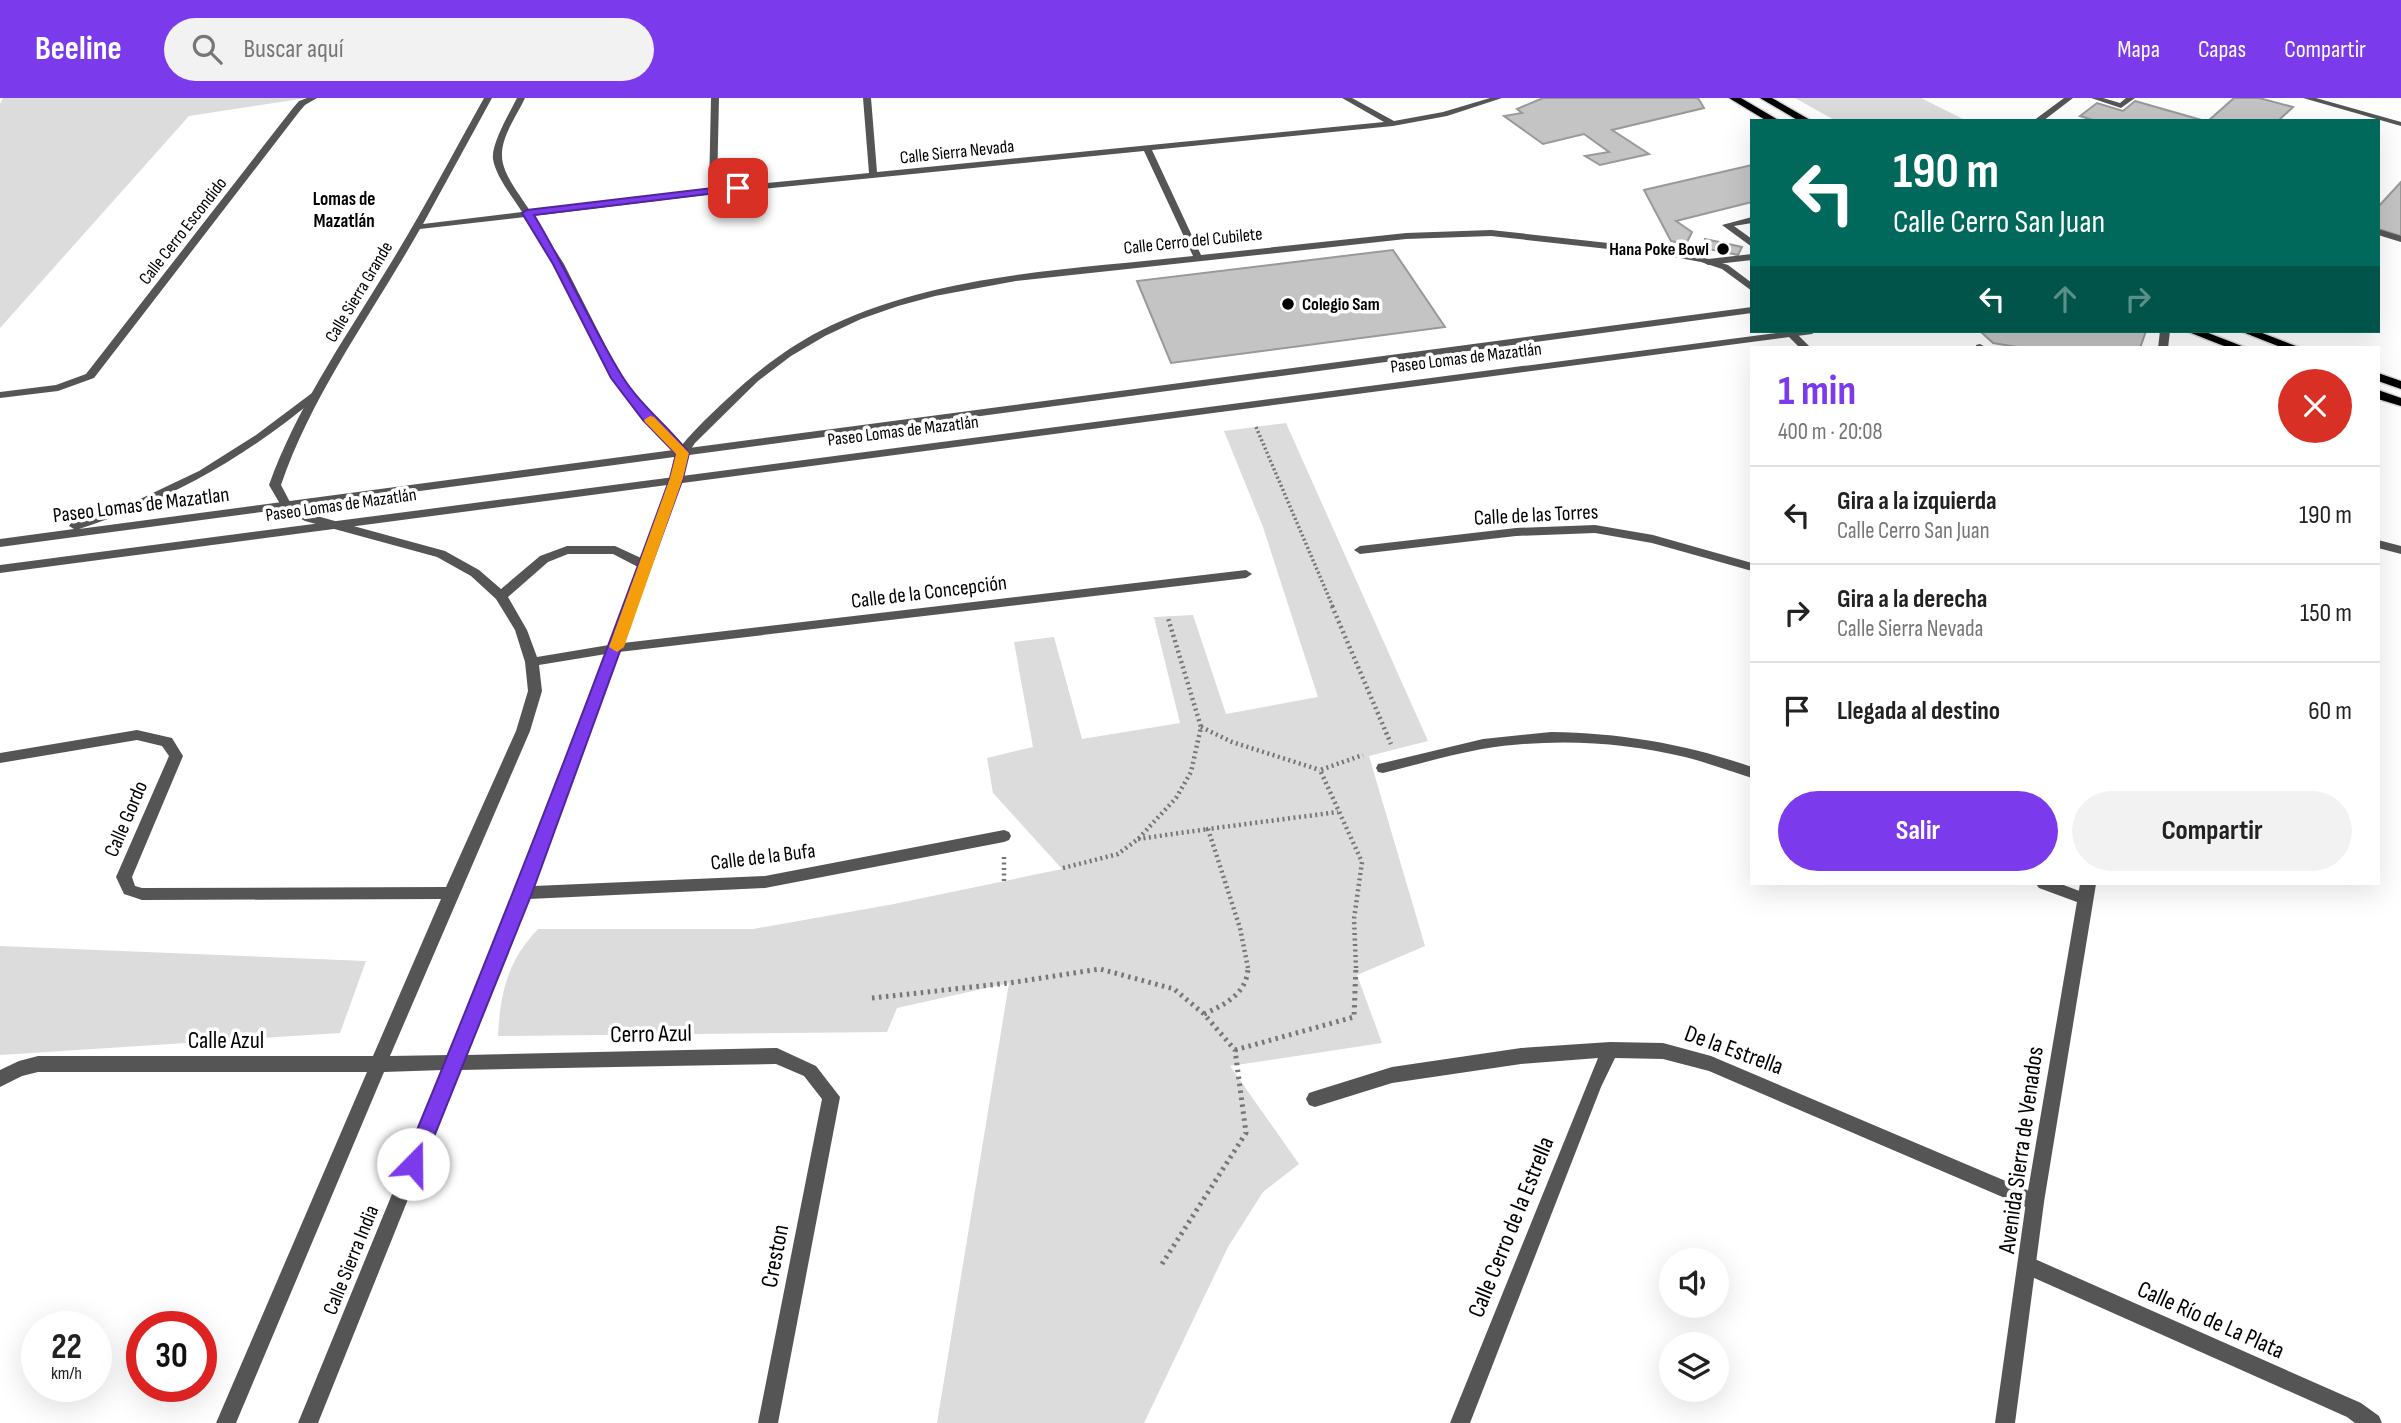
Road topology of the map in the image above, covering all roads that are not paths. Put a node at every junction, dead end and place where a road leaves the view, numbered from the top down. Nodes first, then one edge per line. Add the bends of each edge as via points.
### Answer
1 (313, 98) edge
2 (488, 98) edge
3 (521, 98) edge
4 (715, 98) edge
5 (867, 98) edge
6 (1346, 98) edge
7 (1498, 98) edge
8 (1734, 98) edge
9 (1765, 98) edge
10 (2069, 98) edge
11 (2095, 98) edge
12 (2131, 98) edge
13 (2307, 98) edge
14 (1771, 119) edge
15 (1803, 119) edge
16 (2040, 119) edge
17 (1393, 124) junction
18 (2401, 124) edge
19 (1147, 149) junction
20 (873, 176) junction
21 (713, 191) junction
22 (527, 213) junction
23 (1750, 220) edge
24 (417, 227) junction
25 (2380, 233) edge
26 (2401, 239) edge
27 (1750, 242) edge
28 (1750, 257) edge
29 (1198, 258) junction
30 (1708, 262) junction
31 (1750, 287) edge
32 (1750, 310) edge
33 (1781, 333) edge
34 (1790, 333) edge
35 (2198, 333) edge
36 (2252, 333) edge
37 (1804, 346) edge
38 (2235, 346) edge
39 (2289, 346) edge
40 (2380, 378) edge
41 (2401, 385) edge
42 (316, 393) junction
43 (0, 395) edge
44 (2380, 395) edge
45 (2401, 401) edge
46 (683, 453) junction
47 (677, 478) junction
48 (287, 506) junction
49 (332, 524) junction
50 (34, 538) junction
51 (0, 543) edge
52 (2380, 545) edge
53 (1360, 550) dead end
54 (2401, 550) edge
55 (645, 565) junction
56 (1750, 565) edge
57 (0, 569) edge
58 (1246, 574) dead end
59 (501, 596) junction
60 (616, 648) junction
61 (532, 662) junction
62 (0, 758) edge
63 (1383, 768) dead end
64 (1750, 772) edge
65 (1004, 836) dead end
66 (2049, 885) edge
67 (2086, 892) edge
68 (451, 893) junction
69 (524, 893) junction
70 (1610, 1050) junction
71 (455, 1061) junction
72 (380, 1064) junction
73 (0, 1080) edge
74 (831, 1097) joint
75 (1315, 1099) dead end
76 (2035, 1202) junction
77 (2028, 1265) junction
78 (226, 1423) edge
79 (308, 1423) edge
80 (768, 1423) edge
81 (1460, 1423) edge
82 (2005, 1423) edge
83 (2372, 1423) edge

1 - 43 street, Calle Cerro Escondido via 296,110 90,376 58,388
2 - 24 street, Calle Sierra Grande
3 - 22 street via 497,159
4 - 21 street
5 - 20 street
6 - 17 street
7 - 17 street, Calle Sierra Nevada
8 - 14 main road
9 - 15 main road
10 - 16 street
11 - 12 street via 2121,106
13 - 18 street
17 - 19 street, Calle Sierra Nevada
19 - 20 street, Calle Sierra Nevada
19 - 29 street
20 - 21 street, Calle Sierra Nevada
21 - 22 street, Calle Sierra Nevada
22 - 24 street, Calle Sierra Nevada
22 - 46 street via 559,264 617,378 644,414
23 - 27 street via 1727,225
24 - 42 street, Calle Sierra Grande
25 - 26 street
28 - 30 street
29 - 30 street, Calle Cerro del Cubilete via 1406,236 1491,233 1663,252
29 - 46 street, Calle Cerro del Cubilete via 955,287 871,310 784,355 736,396
30 - 31 street, Calle Cerro del Cubilete
32 - 46 street, Paseo Lomas de Mazatlán
33 - 47 street, Paseo Lomas de Mazatlán
34 - 37 street
35 - 38 main road
36 - 39 main road
40 - 41 main road
42 - 48 street, Calle Sierra Grande via 286,449 275,485
42 - 50 street via 254,444 193,481 101,518
44 - 45 main road
46 - 47 street
46 - 48 street, Paseo Lomas de Mazatlán
47 - 49 street, Paseo Lomas de Mazatlán
47 - 55 street, Calle Sierra India
48 - 49 street
48 - 50 street, Paseo Lomas de Mazatlan
49 - 57 street, Paseo Lomas de Mazatlán
49 - 59 street via 441,554 475,573
50 - 51 street, Paseo Lomas de Mazatlan
52 - 54 street
53 - 56 street, Calle de las Torres via 1516,532 1595,529 1653,539
55 - 59 street via 615,550 566,550 544,558
55 - 60 street, Calle Sierra India
58 - 60 street, Calle de la Concepción
59 - 61 street via 521,630
60 - 61 street, Calle de la Concepción
60 - 69 street, Calle Sierra India
61 - 68 street via 535,691 523,731
62 - 68 street, Calle Gordo via 137,735 167,742 176,756 124,877 129,890 142,894
63 - 64 street via 1483,744 1560,736 1669,747
65 - 69 street, Calle de la Bufa via 765,882
66 - 67 street
67 - 76 street, Avenida Sierra de Venados
68 - 72 street
69 - 71 street, Calle Sierra India
70 - 75 street, De la Estrella via 1521,1056 1392,1075
70 - 76 street, De la Estrella via 1663,1051 1711,1064
70 - 81 street, Calle Cerro de la Estrella
71 - 72 street, Calle Azul
71 - 74 street, Cerro Azul via 777,1056 810,1071
71 - 79 street, Calle Sierra India
72 - 73 street, Calle Azul via 38,1065
72 - 78 street
74 - 80 street, Creston
76 - 77 street, Avenida Sierra de Venados
77 - 82 street, Avenida Sierra de Venados
77 - 83 street, Calle Río de La Plata via 2354,1410

